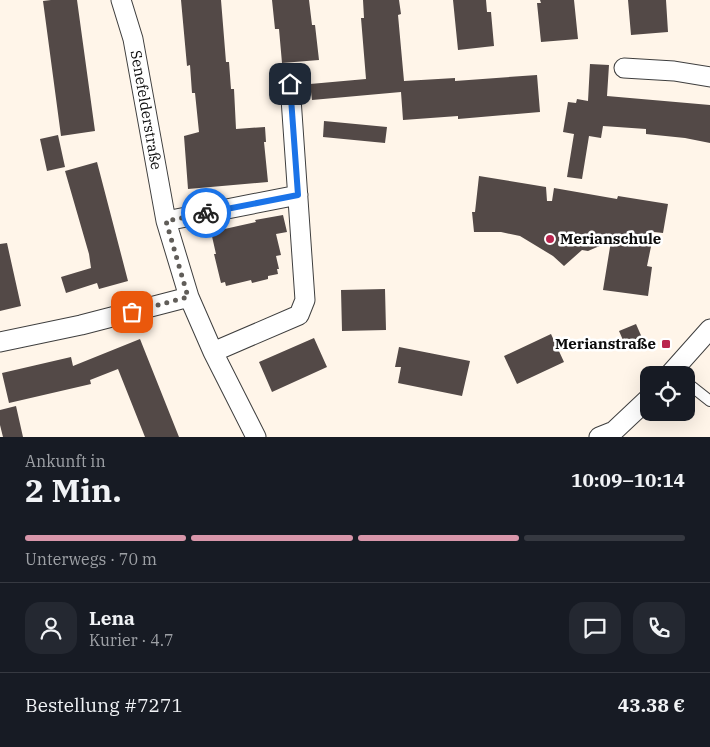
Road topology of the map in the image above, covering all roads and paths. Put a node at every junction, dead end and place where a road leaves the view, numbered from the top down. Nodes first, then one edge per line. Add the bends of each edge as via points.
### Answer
1 (121, 0) edge
2 (624, 68) dead end
3 (710, 77) edge
4 (290, 84) dead end
5 (298, 195) junction
6 (166, 221) junction
7 (188, 297) junction
8 (710, 329) edge
9 (0, 342) edge
10 (213, 352) junction
11 (687, 366) edge
12 (695, 389) edge
13 (710, 400) edge
14 (640, 407) edge
15 (611, 435) edge
16 (256, 437) edge

1 - 6 street, Senefelderstraße via 133,39
2 - 3 street
4 - 5 street
5 - 6 street
5 - 10 street via 305,300 299,315
6 - 7 street, Senefelderstraße
7 - 9 street
7 - 10 street, Senefelderstraße
8 - 11 street
10 - 16 street, Senefelderstraße
12 - 13 lane
14 - 15 street

